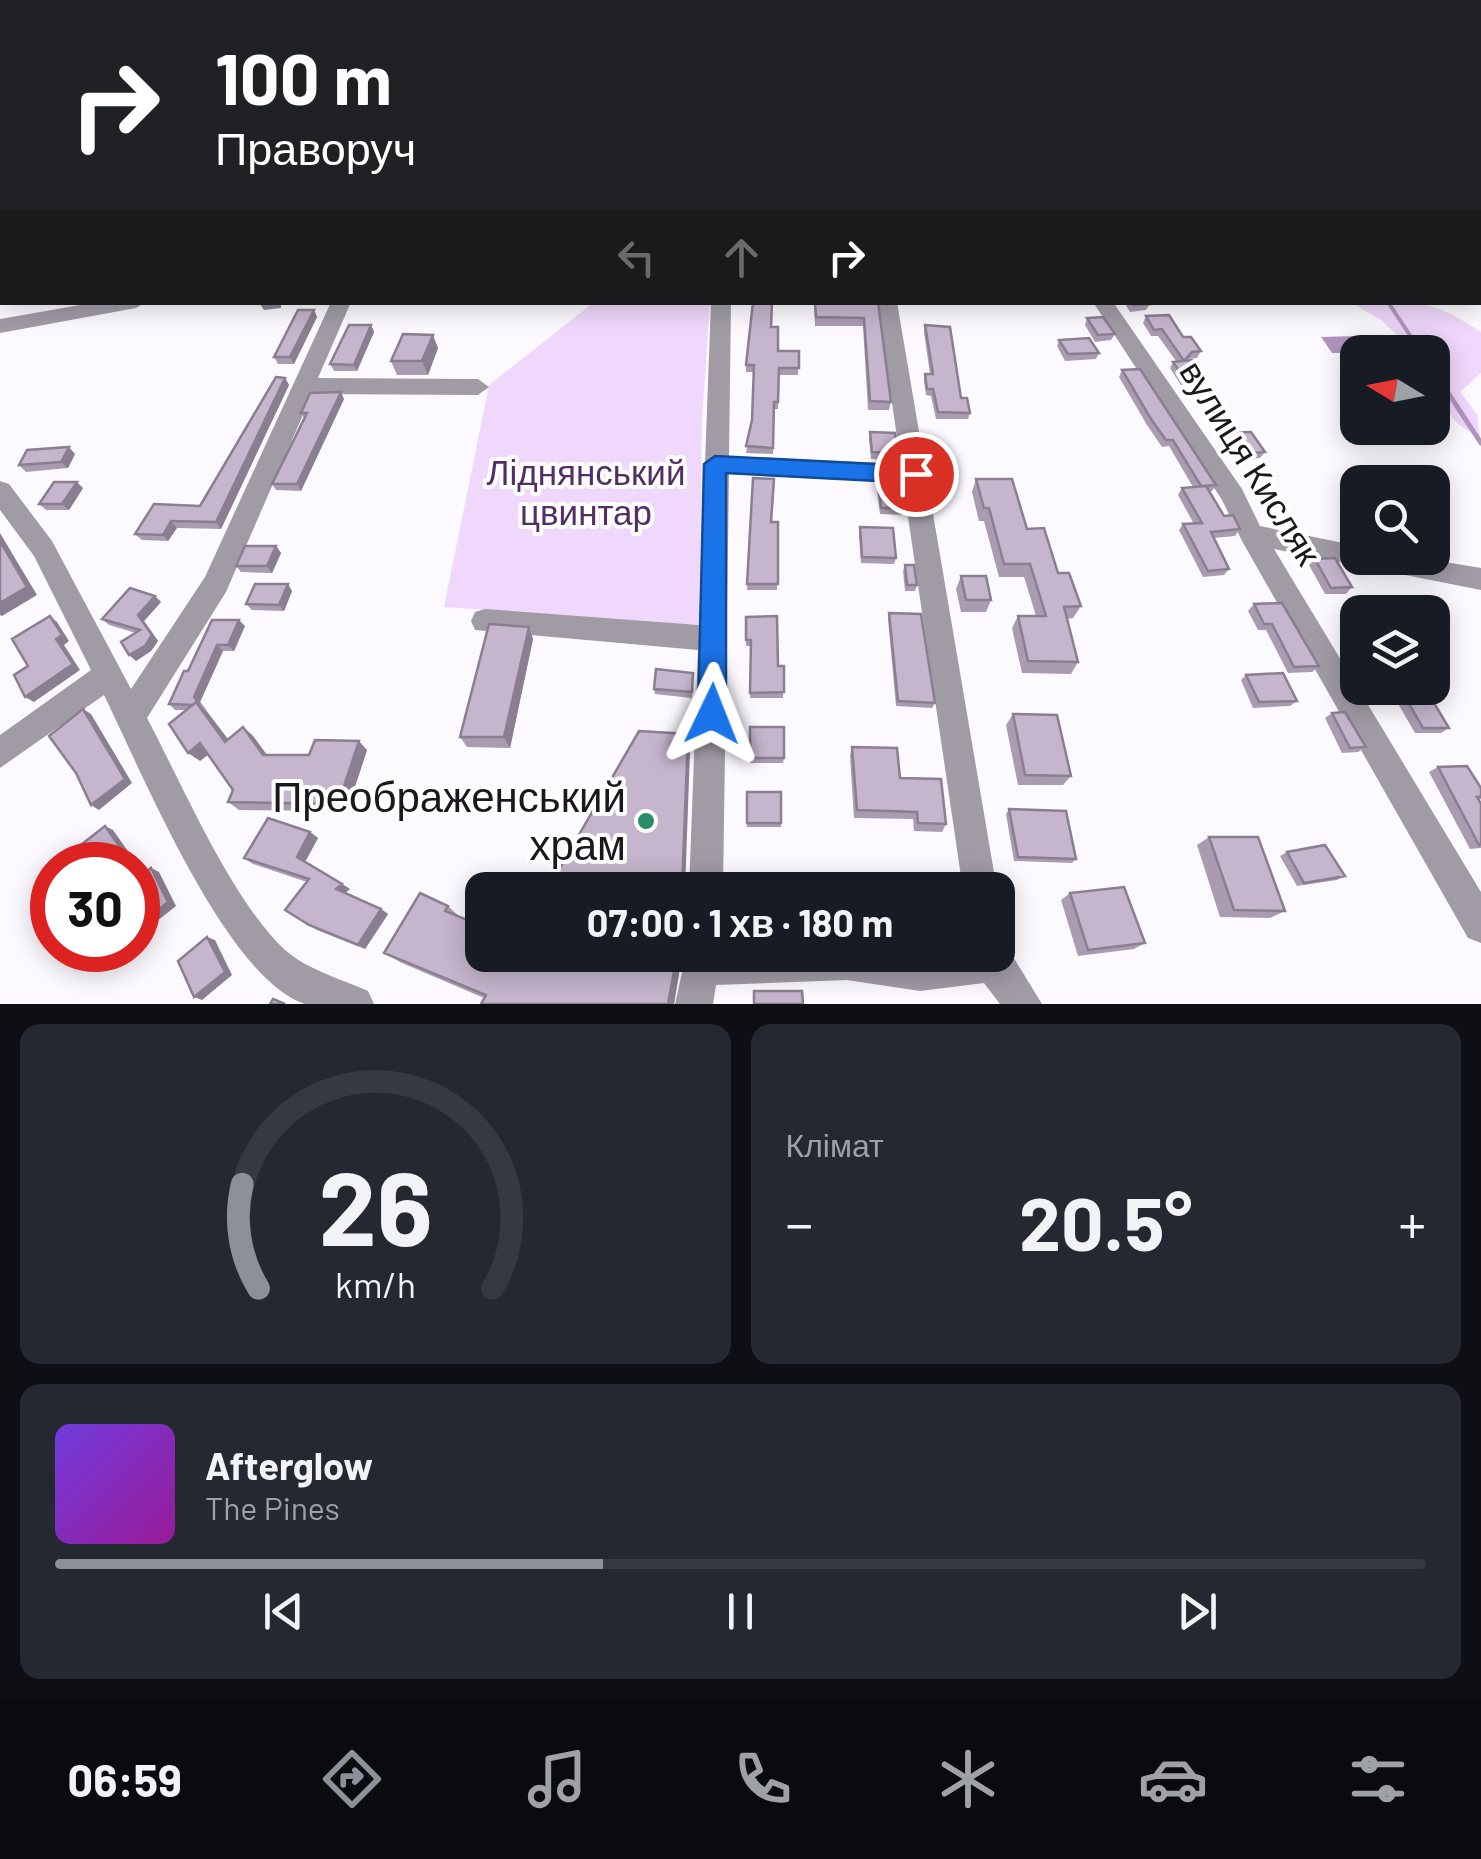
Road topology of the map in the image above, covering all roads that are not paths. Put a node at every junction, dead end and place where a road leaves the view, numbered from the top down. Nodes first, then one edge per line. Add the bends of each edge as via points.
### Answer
1 (341, 305) edge
2 (721, 305) edge
3 (888, 305) edge
4 (1105, 305) edge
5 (93, 306) edge
6 (0, 326) edge
7 (306, 386) junction
8 (478, 387) dead end
9 (715, 464) junction
10 (916, 474) junction
11 (0, 491) edge
12 (1251, 534) junction
13 (1340, 553) edge
14 (1450, 573) edge
15 (1481, 579) edge
16 (485, 621) dead end
17 (715, 639) junction
18 (108, 675) junction
19 (132, 714) junction
20 (0, 753) edge
21 (707, 872) edge
22 (977, 872) edge
23 (1481, 925) edge
24 (701, 972) edge
25 (999, 972) edge
26 (355, 1004) edge
27 (694, 1004) edge
28 (1022, 1004) edge

1 - 7 street
2 - 9 street
3 - 10 street
4 - 12 street, вулиця Кисляк
5 - 6 street
7 - 8 street
7 - 19 street via 216,584
9 - 10 street
9 - 17 street
10 - 22 street
11 - 18 street via 42,549
12 - 13 street
12 - 23 street, вулиця Кисляк
14 - 15 street
16 - 17 street
17 - 21 street
18 - 19 street
18 - 20 street
19 - 26 street via 228,906 273,963
24 - 27 street
25 - 28 street

